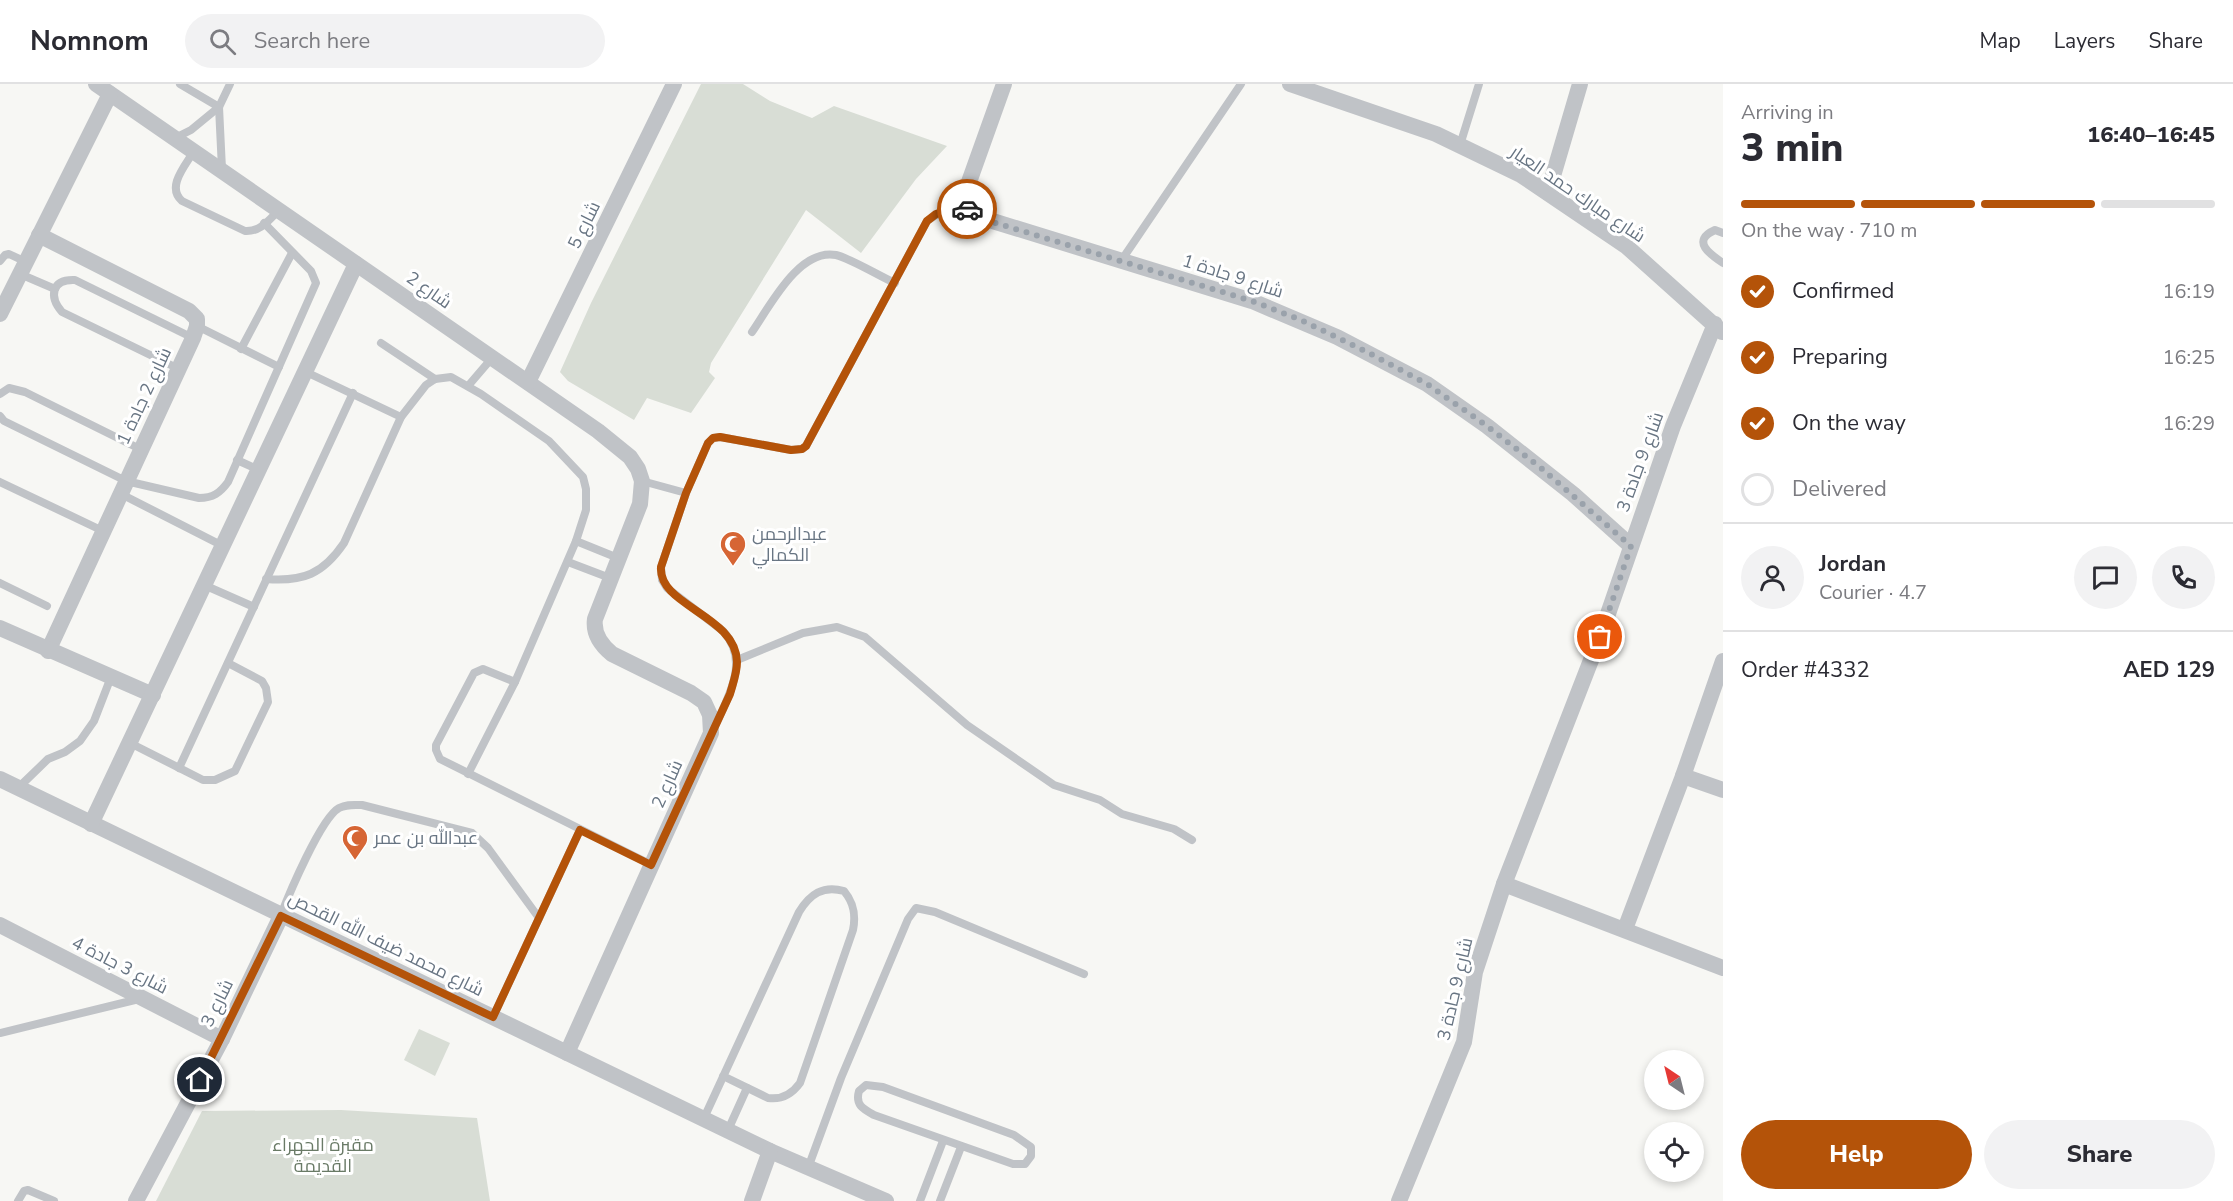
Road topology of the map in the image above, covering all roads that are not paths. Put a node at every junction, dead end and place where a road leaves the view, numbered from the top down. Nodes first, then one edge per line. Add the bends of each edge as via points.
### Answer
1 (180, 84) edge
2 (230, 84) edge
3 (674, 84) edge
4 (1004, 84) edge
5 (1241, 84) edge
6 (1290, 84) edge
7 (1479, 84) edge
8 (1580, 84) edge
9 (103, 89) edge
10 (219, 106) junction
11 (174, 138) junction
12 (1460, 145) junction
13 (194, 151) junction
14 (222, 171) junction
15 (1548, 193) junction
16 (965, 204) junction
17 (278, 211) junction
18 (264, 223) junction
19 (1723, 233) edge
20 (39, 235) junction
21 (291, 253) junction
22 (0, 261) edge
23 (1120, 261) junction
24 (1723, 263) edge
25 (356, 264) junction
26 (23, 268) junction
27 (895, 283) junction
28 (55, 289) junction
29 (2, 306) edge
30 (1719, 328) edge
31 (195, 332) junction
32 (752, 332) dead end
33 (381, 343) dead end
34 (242, 350) junction
35 (492, 358) junction
36 (279, 367) junction
37 (178, 369) junction
38 (306, 372) junction
39 (435, 379) junction
40 (528, 382) junction
41 (468, 386) junction
42 (353, 393) junction
43 (0, 394) edge
44 (0, 416) edge
45 (401, 417) junction
46 (140, 449) junction
47 (237, 460) junction
48 (259, 470) junction
49 (642, 481) junction
50 (0, 482) edge
51 (123, 487) junction
52 (686, 493) junction
53 (103, 531) junction
54 (576, 541) junction
55 (223, 546) junction
56 (1631, 546) junction
57 (618, 558) junction
58 (568, 562) junction
59 (610, 578) junction
60 (266, 579) junction
61 (0, 584) edge
62 (204, 585) junction
63 (47, 606) dead end
64 (254, 607) junction
65 (0, 628) edge
66 (48, 651) junction
67 (737, 660) junction
68 (1723, 661) edge
69 (228, 663) junction
70 (111, 677) junction
71 (515, 682) junction
72 (153, 695) junction
73 (711, 733) junction
74 (129, 743) junction
75 (179, 768) junction
76 (468, 774) junction
77 (1683, 776) junction
78 (0, 779) edge
79 (17, 788) junction
80 (1723, 790) edge
81 (91, 824) junction
82 (580, 830) junction
83 (1192, 840) dead end
84 (651, 865) junction
85 (1504, 884) junction
86 (281, 916) junction
87 (539, 918) junction
88 (0, 925) edge
89 (1625, 929) junction
90 (1723, 968) edge
91 (1084, 974) dead end
92 (142, 998) junction
93 (493, 1017) junction
94 (0, 1034) edge
95 (222, 1039) junction
96 (567, 1053) junction
97 (723, 1076) junction
98 (747, 1088) junction
99 (704, 1118) junction
100 (728, 1130) junction
101 (943, 1141) junction
102 (961, 1147) junction
103 (770, 1151) junction
104 (808, 1168) junction
105 (18, 1201) edge
106 (54, 1201) edge
107 (136, 1201) edge
108 (752, 1201) edge
109 (886, 1201) edge
110 (920, 1201) edge
111 (940, 1201) edge
112 (1399, 1201) edge

1 - 10 lane
2 - 10 lane
3 - 40 street, شارع 5
4 - 16 street via 964,196
5 - 23 lane
6 - 12 street, شارع مبارك حمد العيار
7 - 12 lane
8 - 15 street
9 - 11 street, شارع 2
9 - 20 street
10 - 11 lane via 191,130
10 - 14 lane
11 - 13 street, شارع 2
12 - 15 street, شارع مبارك حمد العيار
13 - 14 street, شارع 2
13 - 18 lane via 176,183 176,197 245,231 253,231
14 - 17 street, شارع 2
15 - 30 street, شارع مبارك حمد العيار via 1626,246
16 - 23 street, شارع 9 جادة 1 via 976,217
16 - 27 lane via 927,221
17 - 18 lane
17 - 25 street, شارع 2
18 - 21 lane
19 - 24 lane via 1710,232 1704,246
20 - 26 street
20 - 31 street via 189,311 196,319
21 - 34 lane
21 - 36 lane via 311,271 316,283
22 - 26 lane via 9,254
23 - 56 street, شارع 9 جادة 1 via 1291,316 1418,380 1541,468
25 - 35 street, شارع 2
25 - 38 street
26 - 28 lane
26 - 29 street
27 - 32 lane via 838,256 824,254 801,265
27 - 52 lane via 806,446 791,450 713,438
28 - 31 lane via 67,280 75,280
28 - 37 lane via 52,297 62,312
30 - 56 street, شارع 9 جادة 3 via 1673,426
31 - 34 lane
31 - 37 street, شارع 2 جادة 1
33 - 39 lane
34 - 36 lane
35 - 40 street, شارع 2
35 - 41 lane
36 - 47 lane
37 - 46 street, شارع 2 جادة 1
38 - 42 lane
38 - 48 street
39 - 41 lane via 451,377
39 - 45 lane
40 - 49 street, شارع 2 via 630,457
41 - 54 lane via 549,441 583,477 586,510
42 - 45 lane
42 - 60 lane
43 - 46 lane via 9,388 25,392
44 - 51 lane
45 - 60 lane via 344,543 332,561 302,578
46 - 51 street, شارع 2 جادة 1
47 - 48 lane
47 - 51 lane via 222,490 208,498
48 - 55 street
49 - 52 lane
49 - 57 street via 639,504
50 - 53 lane
51 - 53 street, شارع 2 جادة 1
51 - 55 lane
52 - 67 lane via 661,567 662,580 723,631
53 - 66 street, شارع 2 جادة 1
54 - 57 lane
54 - 58 lane
55 - 62 street
56 - 85 street, شارع 9 جادة 3
57 - 59 street
58 - 59 lane
58 - 71 lane
59 - 73 street via 594,619 602,644 612,654 704,702
60 - 64 lane
61 - 63 lane
62 - 64 lane
62 - 72 street
64 - 69 lane
65 - 66 street
66 - 70 street
67 - 73 lane via 730,694
67 - 83 lane via 803,633 837,627 865,636 967,725 1054,785 1100,800 1122,814 1174,829
68 - 77 street
69 - 75 lane
69 - 75 lane via 262,681 268,702 235,771 215,780 203,780
70 - 72 street
70 - 79 lane via 94,721 80,741 48,759
71 - 76 lane
71 - 76 lane via 489,670 474,673 436,746 440,759
72 - 74 street
73 - 84 street, شارع 2
74 - 75 lane
74 - 81 street
76 - 82 lane
77 - 80 street
77 - 89 street
78 - 79 street, شارع محمد ضيف الله القحص
79 - 81 street, شارع محمد ضيف الله القحص
81 - 86 street, شارع محمد ضيف الله القحص
82 - 84 lane
82 - 87 lane
84 - 96 street, شارع 2
85 - 89 street
85 - 112 street, شارع 9 جادة 3 via 1475,972 1464,1042
86 - 87 lane via 295,880 329,818 349,804 472,833 488,848
86 - 93 street, شارع محمد ضيف الله القحص
86 - 95 street, شارع 3
87 - 93 lane
88 - 92 street, شارع 3 جادة 4
89 - 90 street
91 - 104 lane via 935,912 916,908 854,1046
92 - 94 lane
92 - 95 street, شارع 3 جادة 4
93 - 96 street, شارع محمد ضيف الله القحص
95 - 107 street, شارع 3
96 - 99 street, شارع محمد ضيف الله القحص
97 - 98 lane
97 - 98 lane via 805,903 828,888 844,891 854,908 853,930 800,1083 791,1093 775,1099
97 - 99 lane
98 - 100 lane
99 - 100 street, شارع محمد ضيف الله القحص
100 - 103 street, شارع محمد ضيف الله القحص
101 - 102 lane
101 - 102 lane via 867,1111 859,1104 859,1091 866,1085 883,1087 1014,1135 1028,1143 1032,1152 1029,1161 1020,1166
101 - 110 lane
102 - 111 lane
103 - 104 street, شارع محمد ضيف الله القحص
103 - 108 street
104 - 109 street, شارع محمد ضيف الله القحص
105 - 106 lane via 28,1190

